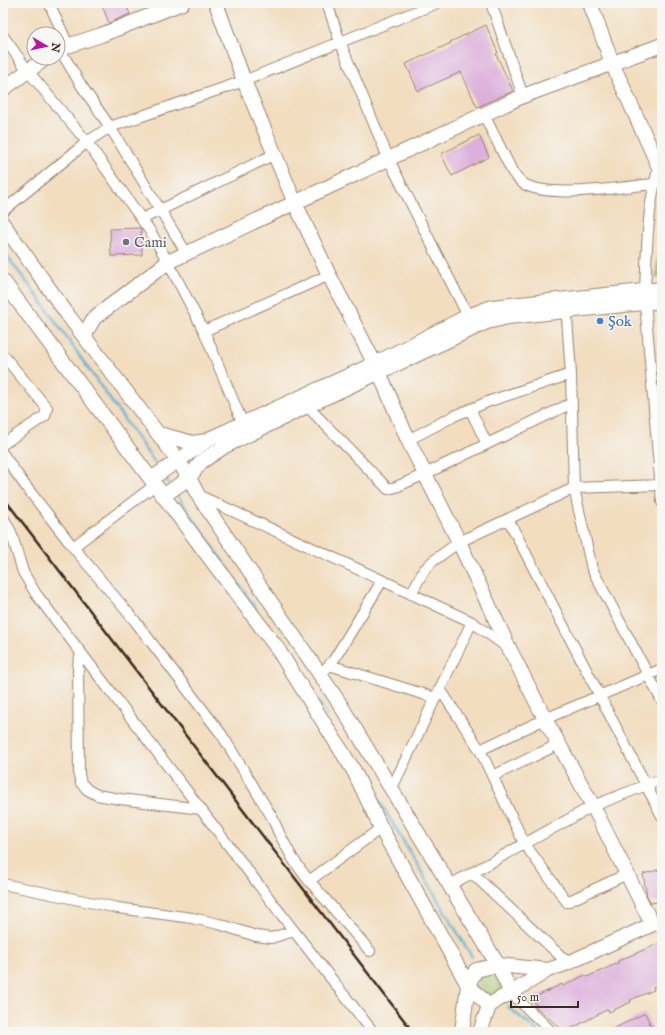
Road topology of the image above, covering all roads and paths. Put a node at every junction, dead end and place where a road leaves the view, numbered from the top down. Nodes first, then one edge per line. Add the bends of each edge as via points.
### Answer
1 (49, 3) edge
2 (182, 3) edge
3 (216, 3) edge
4 (327, 3) edge
5 (437, 3) edge
6 (491, 3) edge
7 (590, 3) edge
8 (56, 26) edge
9 (3, 36) edge
10 (340, 42) junction
11 (662, 45) edge
12 (66, 47) edge
13 (66, 56) edge
14 (612, 63) junction
15 (35, 66) edge
16 (28, 71) junction
17 (244, 81) junction
18 (3, 89) edge
19 (523, 96) junction
20 (484, 115) junction
21 (110, 127) junction
22 (87, 142) junction
23 (275, 154) junction
24 (389, 160) junction
25 (660, 169) edge
26 (654, 184) junction
27 (295, 203) junction
28 (160, 210) junction
29 (3, 211) edge
30 (142, 219) junction
31 (3, 224) edge
32 (187, 254) junction
33 (168, 262) junction
34 (329, 275) junction
35 (3, 281) edge
36 (662, 289) edge
37 (645, 296) junction
38 (662, 301) edge
39 (566, 305) junction
40 (468, 316) junction
41 (70, 318) junction
42 (94, 318) junction
43 (204, 331) junction
44 (86, 339) junction
45 (3, 355) edge
46 (377, 368) junction
47 (571, 374) junction
48 (657, 391) edge
49 (572, 403) junction
50 (307, 406) junction
51 (470, 409) junction
52 (242, 424) junction
53 (159, 434) junction
54 (408, 440) junction
55 (207, 441) junction
56 (3, 444) edge
57 (487, 444) junction
58 (3, 454) edge
59 (175, 462) junction
60 (425, 474) junction
61 (154, 480) junction
62 (186, 480) junction
63 (661, 485) edge
64 (574, 488) junction
65 (166, 494) junction
66 (198, 495) junction
67 (662, 502) edge
68 (3, 517) edge
69 (508, 519) junction
70 (459, 542) junction
71 (73, 547) junction
72 (382, 581) junction
73 (411, 594) junction
74 (472, 622) junction
75 (509, 648) junction
76 (81, 653) junction
77 (662, 669) edge
78 (325, 670) junction
79 (648, 675) junction
80 (438, 694) junction
81 (599, 696) junction
82 (662, 701) edge
83 (545, 719) junction
84 (559, 744) junction
85 (480, 750) junction
86 (493, 776) junction
87 (662, 779) edge
88 (646, 785) junction
89 (391, 790) junction
90 (593, 806) junction
91 (201, 809) junction
92 (662, 816) edge
93 (381, 828) junction
94 (524, 843) junction
95 (472, 873) junction
96 (627, 874) junction
97 (309, 881) junction
98 (3, 884) edge
99 (450, 885) junction
100 (657, 922) edge
101 (294, 931) junction
102 (370, 951) dead end
103 (568, 963) junction
104 (498, 965) junction
105 (548, 970) junction
106 (468, 985) junction
107 (511, 993) junction
108 (489, 1006) junction
109 (373, 1032) edge
110 (462, 1032) edge
111 (480, 1032) edge
112 (486, 1032) edge
113 (552, 1032) edge

1 - 8 street
2 - 12 street
3 - 17 street
4 - 10 street
5 - 10 street
6 - 19 street
7 - 14 street
9 - 16 street
10 - 17 street
10 - 24 street
11 - 14 street
13 - 21 street via 81,85
14 - 19 street
14 - 25 street
15 - 16 street
16 - 18 street
16 - 22 street
17 - 21 street
17 - 23 street
19 - 20 street
20 - 24 street
20 - 26 street via 513,173 525,185 544,190 574,192
21 - 22 street
21 - 28 street
22 - 29 street
22 - 30 street
23 - 27 street
23 - 28 street
24 - 27 street
24 - 40 street
25 - 26 street
26 - 37 street via 647,244
27 - 32 street
27 - 34 street
28 - 30 street
28 - 32 street
30 - 33 street
31 - 41 street
32 - 33 street
33 - 42 street
33 - 43 street
34 - 43 street
34 - 46 street
35 - 61 street
36 - 37 street
37 - 38 street
37 - 39 street
37 - 48 street
39 - 40 street via 492,307
39 - 46 street via 487,322
39 - 47 street
40 - 46 street
41 - 42 street
41 - 44 street
42 - 44 street
43 - 52 street
44 - 53 street
45 - 56 street via 47,408 45,416
46 - 50 street
46 - 52 street
46 - 54 street
47 - 49 street
47 - 51 street
48 - 63 street
49 - 57 street
49 - 64 street
50 - 60 street via 388,489
50 - 62 street via 226,446 201,462
51 - 54 street
51 - 57 street
52 - 55 street
53 - 55 street via 193,443
53 - 59 street
54 - 60 street
55 - 59 street
57 - 60 street
58 - 71 street
59 - 61 street
59 - 62 street
60 - 70 street
61 - 65 street
61 - 71 street
62 - 65 street
62 - 66 street
63 - 64 street
63 - 67 street
64 - 69 street
64 - 79 street via 592,569
65 - 93 street via 277,648 354,771
66 - 72 street
66 - 78 street
68 - 76 street via 11,532 23,572 36,594
69 - 70 street
69 - 81 street
70 - 73 street via 433,560 424,570
70 - 75 street
71 - 97 street via 135,621 222,735 272,817 293,859
72 - 73 street
72 - 78 street
73 - 74 street
74 - 75 street
74 - 80 street
75 - 83 street
76 - 91 street
76 - 91 street via 78,665 81,783 98,795
77 - 79 street
78 - 80 street
78 - 89 street via 338,701
79 - 81 street
79 - 82 street
80 - 85 street
80 - 89 street
81 - 83 street
81 - 88 street
83 - 84 street
83 - 85 street
84 - 86 street
84 - 90 street
85 - 86 street
86 - 94 street
87 - 88 street
88 - 90 street
88 - 92 street
89 - 99 street
90 - 94 street
90 - 96 street
91 - 101 street
93 - 97 street
93 - 106 street
94 - 95 street
94 - 96 street via 566,902
95 - 99 street
95 - 103 street
96 - 100 street
97 - 102 street
98 - 101 street via 118,908 192,918 256,936 271,938
99 - 104 street
100 - 103 street
101 - 109 street
103 - 105 street
104 - 105 street
104 - 106 street via 476,970
104 - 107 street
105 - 107 street
106 - 108 street
106 - 110 street
107 - 108 street
107 - 113 street
108 - 111 street
108 - 112 street

